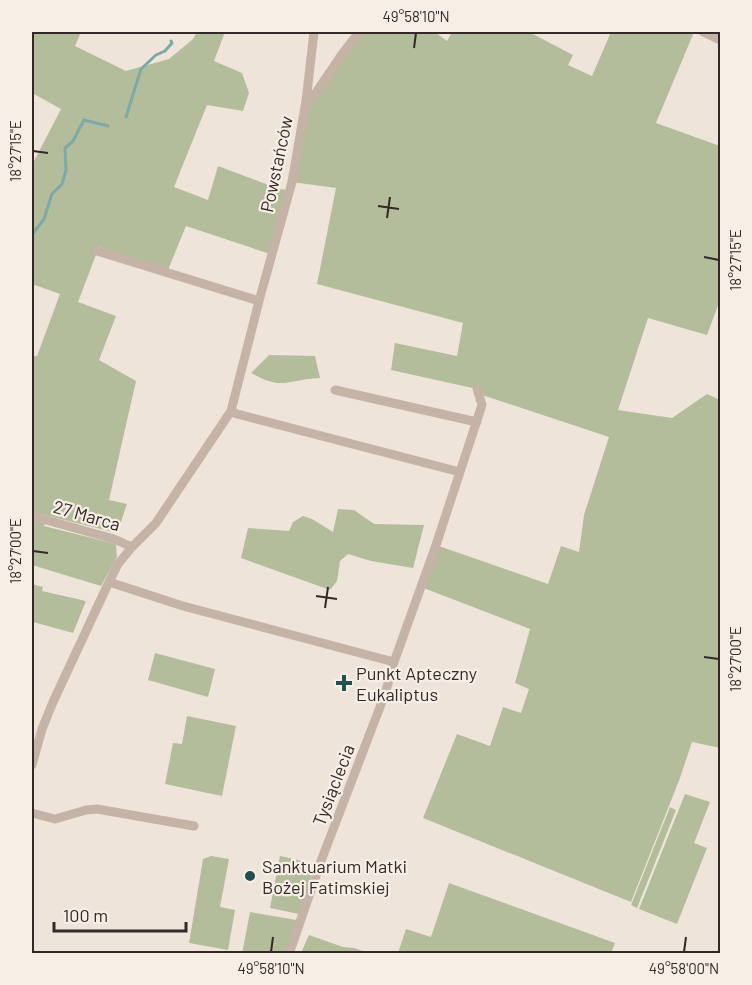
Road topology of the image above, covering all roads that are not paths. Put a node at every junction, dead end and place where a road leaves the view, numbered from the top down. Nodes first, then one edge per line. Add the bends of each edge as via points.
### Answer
1 (314, 32) edge
2 (359, 32) edge
3 (703, 32) edge
4 (720, 40) edge
5 (306, 101) junction
6 (97, 251) dead end
7 (259, 301) junction
8 (477, 389) dead end
9 (335, 390) dead end
10 (231, 411) junction
11 (477, 422) junction
12 (460, 472) junction
13 (32, 516) edge
14 (132, 547) junction
15 (109, 582) junction
16 (394, 662) junction
17 (32, 765) edge
18 (32, 813) edge
19 (194, 826) dead end
20 (289, 954) edge

1 - 5 street, Powstańców
2 - 5 street via 313,97
3 - 4 street
5 - 7 street, Powstańców via 292,182
6 - 7 street
7 - 10 street, Powstańców
8 - 11 street, Tysiąclecia via 482,405
9 - 11 street
10 - 12 street
10 - 14 street, Powstańców via 156,523
11 - 12 street, Tysiąclecia
12 - 16 street, Tysiąclecia
13 - 14 street, 27 Marca
14 - 15 street, Powstańców
15 - 16 street via 183,606
15 - 17 street, Powstańców via 45,720
16 - 20 street, Tysiąclecia
18 - 19 street via 55,819 97,809

